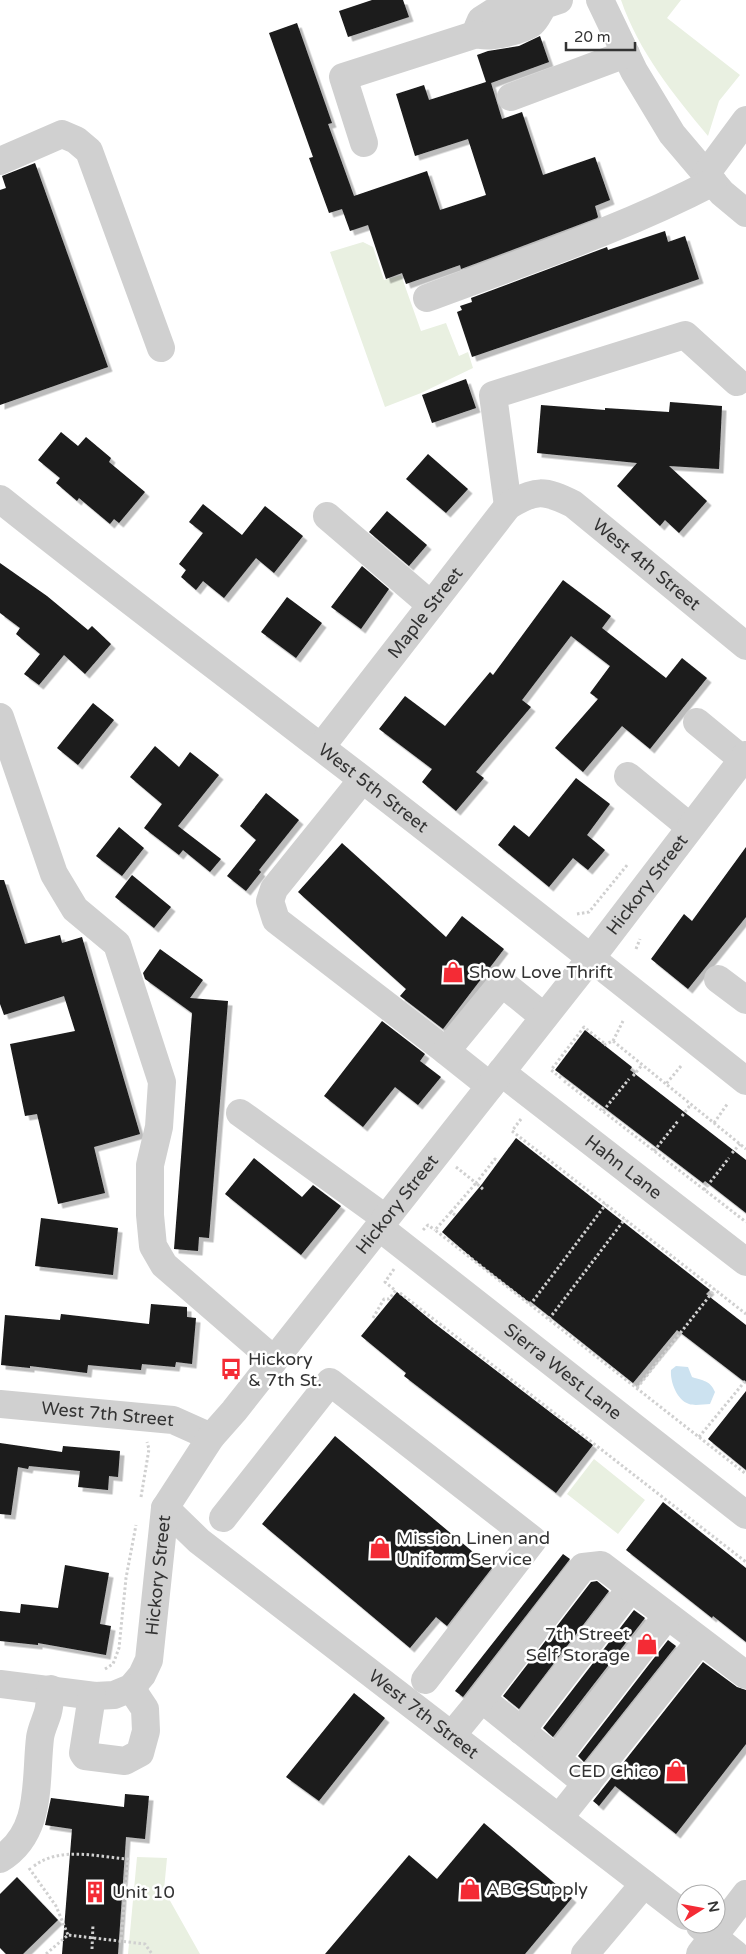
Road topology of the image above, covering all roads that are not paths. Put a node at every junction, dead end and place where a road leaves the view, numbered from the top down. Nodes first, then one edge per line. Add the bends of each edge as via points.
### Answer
1 (600, 0) edge
2 (551, 3) edge
3 (626, 54) junction
4 (511, 97) dead end
5 (744, 126) edge
6 (364, 143) dead end
7 (0, 161) edge
8 (713, 183) junction
9 (746, 213) edge
10 (427, 298) dead end
11 (162, 348) dead end
12 (737, 382) dead end
13 (541, 494) joint
14 (0, 498) edge
15 (508, 506) junction
16 (327, 516) dead end
17 (431, 605) junction
18 (746, 646) edge
19 (0, 717) edge
20 (697, 722) dead end
21 (320, 747) junction
22 (744, 757) edge
23 (628, 776) dead end
24 (362, 780) junction
25 (690, 827) junction
26 (591, 958) junction
27 (718, 979) dead end
28 (746, 1000) edge
29 (544, 1017) junction
30 (446, 1051) junction
31 (744, 1074) edge
32 (496, 1079) junction
33 (240, 1113) dead end
34 (382, 1223) junction
35 (746, 1262) edge
36 (274, 1360) junction
37 (0, 1404) edge
38 (211, 1437) junction
39 (152, 1506) junction
40 (746, 1515) edge
41 (223, 1518) dead end
42 (631, 1588) junction
43 (667, 1616) junction
44 (700, 1641) junction
45 (746, 1675) edge
46 (425, 1680) dead end
47 (0, 1684) edge
48 (96, 1684) junction
49 (131, 1688) junction
50 (51, 1689) junction
51 (482, 1699) junction
52 (521, 1731) junction
53 (452, 1735) junction
54 (556, 1759) junction
55 (586, 1784) junction
56 (560, 1818) junction
57 (14, 1859) edge
58 (644, 1884) junction
59 (746, 1894) edge
60 (676, 1908) edge
61 (703, 1938) edge
62 (585, 1954) edge
63 (735, 1954) edge

1 - 3 street
2 - 6 street via 524,2 492,13 481,20 477,34 343,77
3 - 4 street
3 - 8 street via 672,134
5 - 8 street
7 - 11 street via 62,134 89,151
8 - 9 street
8 - 10 street via 601,234
12 - 15 street via 685,335 493,395
13 - 15 street, Maple Street via 525,495
13 - 18 street, West 4th Street via 556,496 573,504
14 - 21 street, West 5th Street via 114,590
15 - 17 street, Maple Street
16 - 17 street
17 - 21 street, Maple Street
19 - 36 street via 54,874 76,909 116,944 162,1082 159,1127 150,1164 153,1246 164,1265
20 - 22 street
21 - 24 street, West 5th Street
22 - 25 street, Hickory Street
23 - 25 street
24 - 26 street, West 5th Street
24 - 30 street, Hahn Lane via 274,889 270,901 276,920
25 - 26 street, Hickory Street
26 - 29 street, Hickory Street
26 - 31 street, West 5th Street
27 - 28 street
29 - 30 street via 502,983
29 - 32 street, Hickory Street
30 - 32 street, Hahn Lane
32 - 34 street, Hickory Street
32 - 35 street, Hahn Lane
33 - 34 street, Sierra West Lane
34 - 36 street, Hickory Street
34 - 40 street, Sierra West Lane
36 - 38 street, Hickory Street
37 - 38 street, West 7th Street via 173,1420
38 - 39 street, Hickory Street
39 - 49 street, Hickory Street via 149,1660
39 - 53 street, West 7th Street
41 - 46 street via 330,1382 533,1540
42 - 43 street
42 - 51 street via 601,1565 583,1567
42 - 52 street
43 - 44 street
43 - 54 street
44 - 45 street
44 - 55 street
47 - 50 street
48 - 49 street via 114,1695
48 - 49 street via 83,1753 85,1756 125,1761 140,1753 146,1731 146,1709
48 - 50 street
50 - 57 street via 49,1710 40,1736 36,1800
51 - 52 street
51 - 53 street
52 - 54 street
53 - 56 street, West 7th Street
54 - 55 street
55 - 56 street
56 - 58 street, West 7th Street
58 - 60 street, West 7th Street
58 - 62 street
59 - 61 street
61 - 63 street

